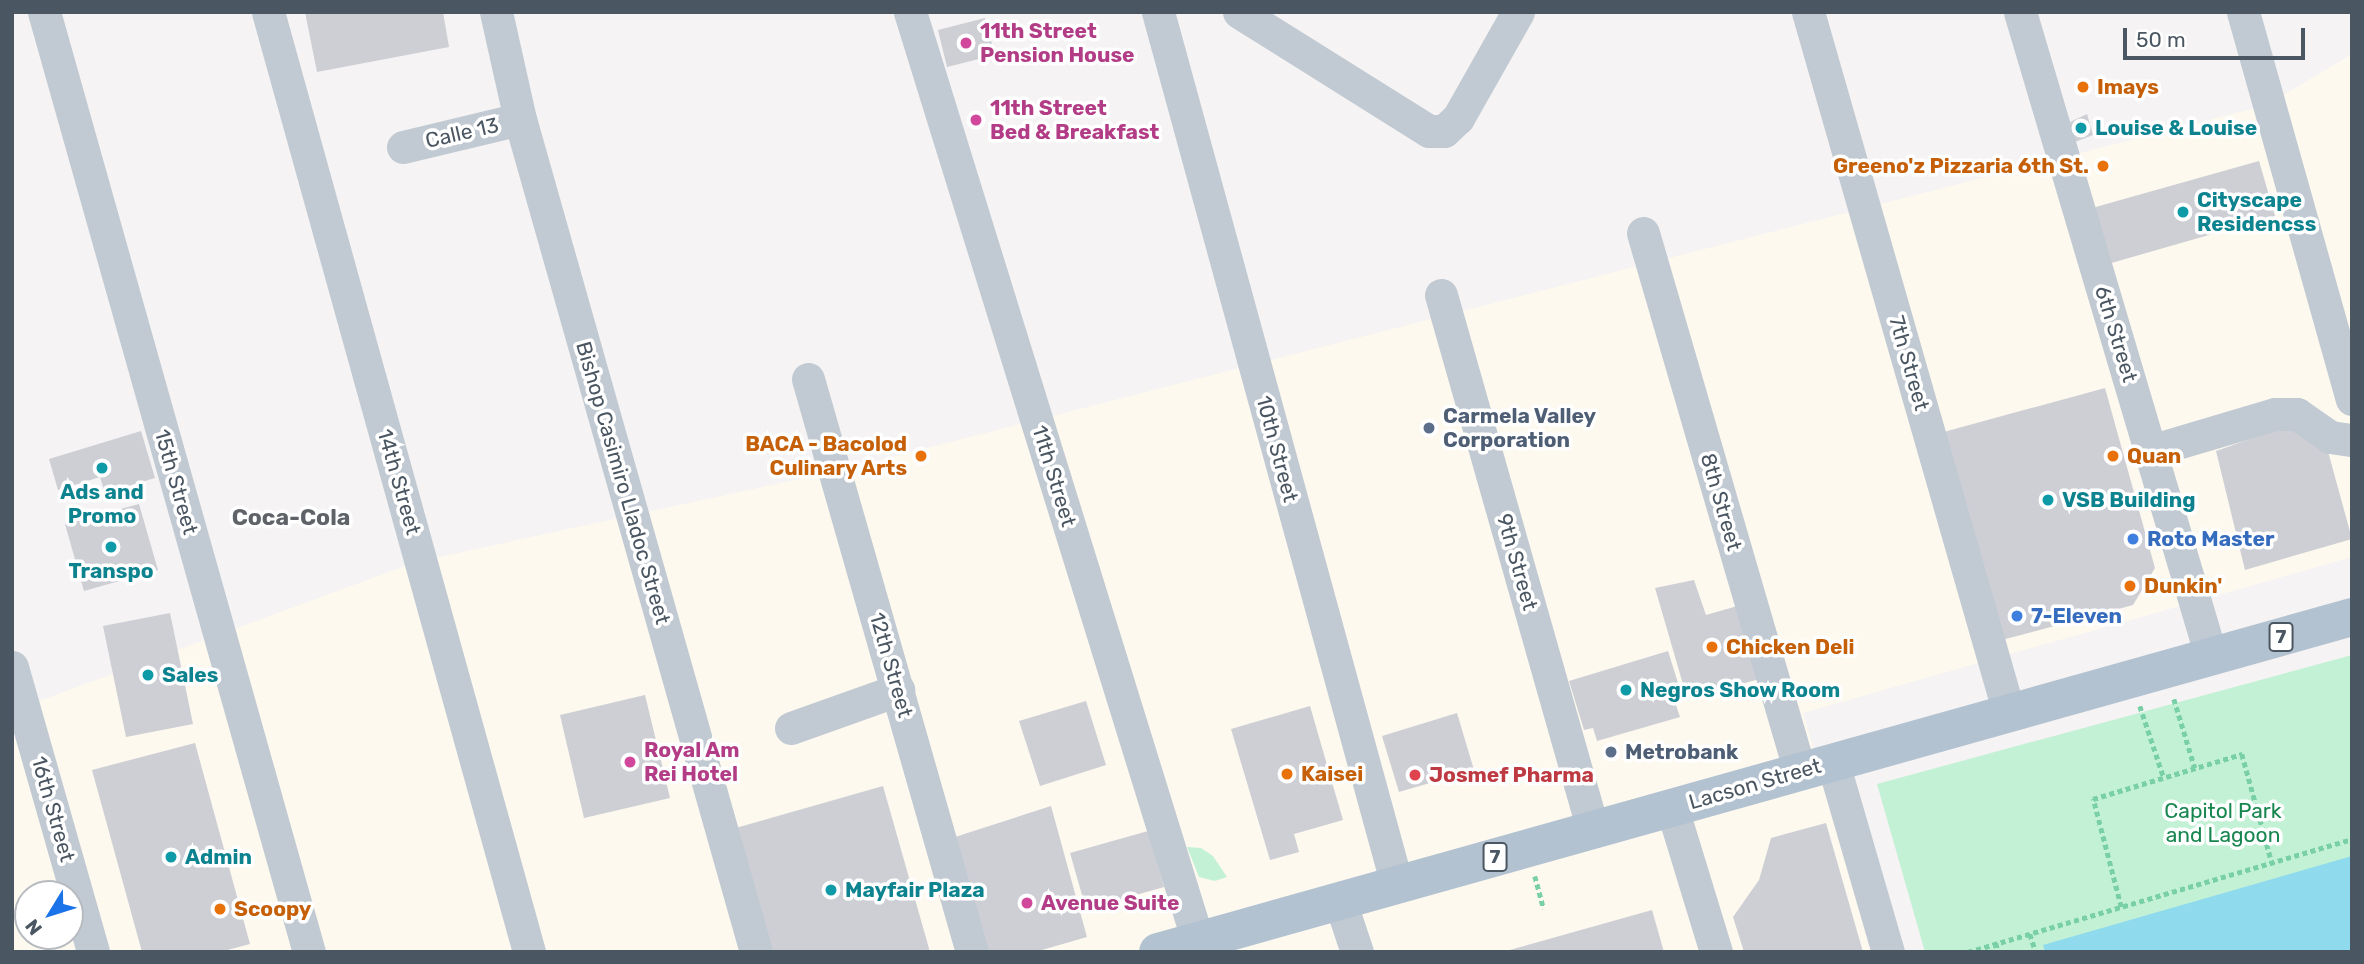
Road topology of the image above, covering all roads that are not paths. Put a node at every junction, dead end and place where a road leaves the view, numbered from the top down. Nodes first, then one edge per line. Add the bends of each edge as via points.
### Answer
1 (44, 12) edge
2 (268, 12) edge
3 (496, 12) edge
4 (910, 12) edge
5 (1158, 12) edge
6 (1239, 12) edge
7 (1518, 12) edge
8 (1808, 12) edge
9 (2020, 12) edge
10 (2243, 12) edge
11 (520, 119) junction
12 (403, 147) dead end
13 (1643, 233) dead end
14 (1441, 295) dead end
15 (808, 379) dead end
16 (2352, 399) edge
17 (2352, 440) edge
18 (2150, 450) junction
19 (2352, 617) edge
20 (2211, 656) junction
21 (12, 667) edge
22 (898, 690) junction
23 (18, 710) edge
24 (2009, 713) junction
25 (791, 727) dead end
26 (1817, 767) junction
27 (1672, 808) junction
28 (1593, 830) junction
29 (1397, 885) junction
30 (1340, 901) junction
31 (1197, 946) edge
32 (93, 952) edge
33 (309, 952) edge
34 (529, 952) edge
35 (756, 952) edge
36 (972, 952) edge
37 (1158, 952) edge
38 (1357, 952) edge
39 (1716, 952) edge
40 (1888, 952) edge

1 - 33 street, 15th Street
2 - 34 street, 14th Street
3 - 11 street, Bishop Casimiro Lladoc Street
4 - 31 street, 11th Street
5 - 29 street, 10th Street
6 - 7 street via 1429,131 1444,131 1458,118
8 - 24 street, 7th Street
9 - 18 street, 6th Street
10 - 16 street
11 - 12 street, Calle 13
11 - 35 street, Bishop Casimiro Lladoc Street
13 - 26 street, 8th Street
14 - 28 street, 9th Street
15 - 22 street, 12th Street
17 - 18 street via 2330,437 2297,414 2275,414
18 - 20 street, 6th Street
19 - 20 main road, Lacson Street / 7
20 - 24 main road, Lacson Street / 7
21 - 23 street, 16th Street
22 - 25 street
22 - 36 street, 12th Street
23 - 32 street, 16th Street
24 - 26 main road, Lacson Street / 7
26 - 27 main road, Lacson Street / 7
26 - 40 street, 8th Street
27 - 28 main road, Lacson Street / 7
27 - 39 street
28 - 29 main road, Lacson Street / 7
29 - 30 main road, Lacson Street / 7
30 - 31 main road, Lacson Street / 7
30 - 38 street
31 - 37 main road, Lacson Street / 7

